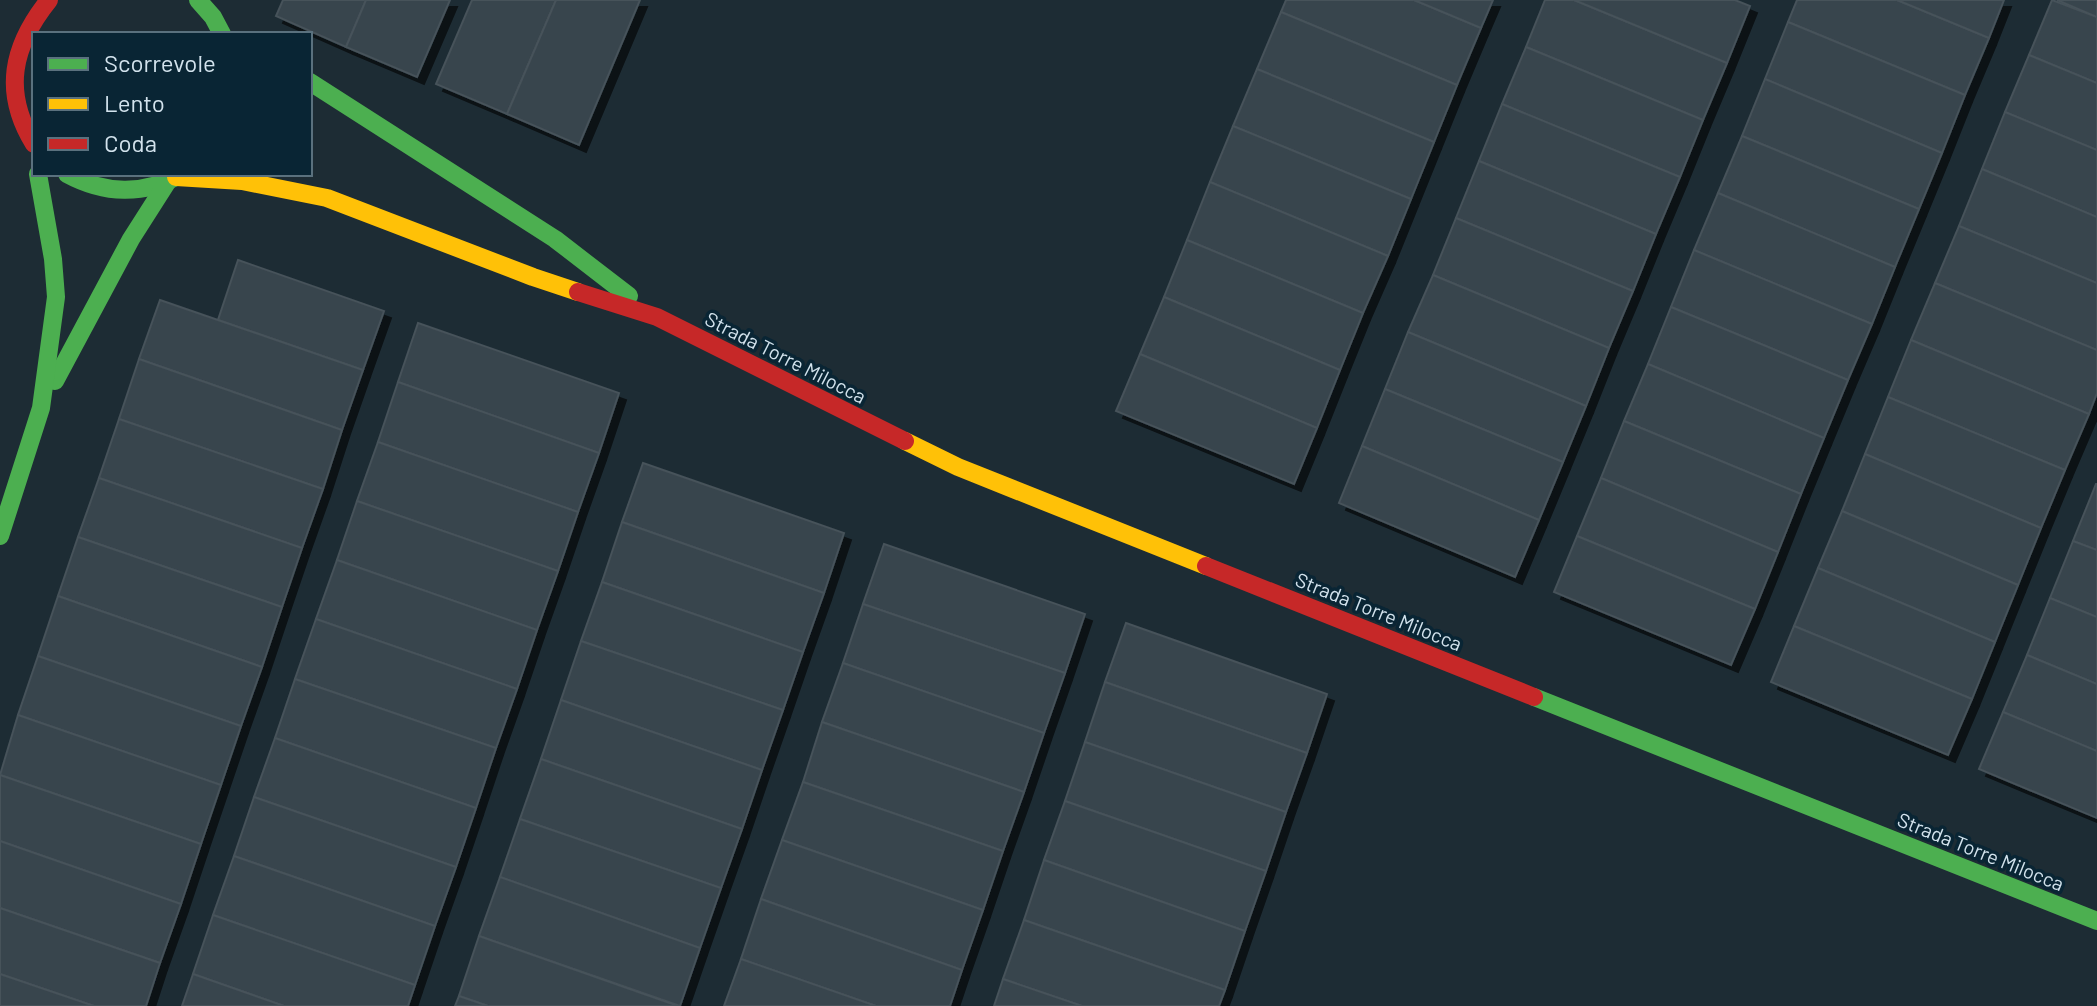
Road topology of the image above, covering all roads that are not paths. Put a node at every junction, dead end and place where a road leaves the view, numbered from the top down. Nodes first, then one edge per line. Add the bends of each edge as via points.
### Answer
1 (49, 0) edge
2 (198, 0) edge
3 (217, 19) edge
4 (312, 83) edge
5 (0, 112) edge
6 (32, 143) edge
7 (38, 176) edge
8 (70, 176) edge
9 (175, 178) edge
10 (657, 317) junction
11 (41, 408) junction
12 (0, 536) edge
13 (2097, 921) edge

1 - 6 street via 29,26 15,61 17,110
2 - 3 street
4 - 10 street via 555,239
5 - 6 street
7 - 11 street via 56,297
8 - 9 street via 107,190 138,190
9 - 10 street via 242,181 327,198 533,277
9 - 11 street via 131,239
10 - 13 street, Strada Torre Milocca via 958,467
11 - 12 street

